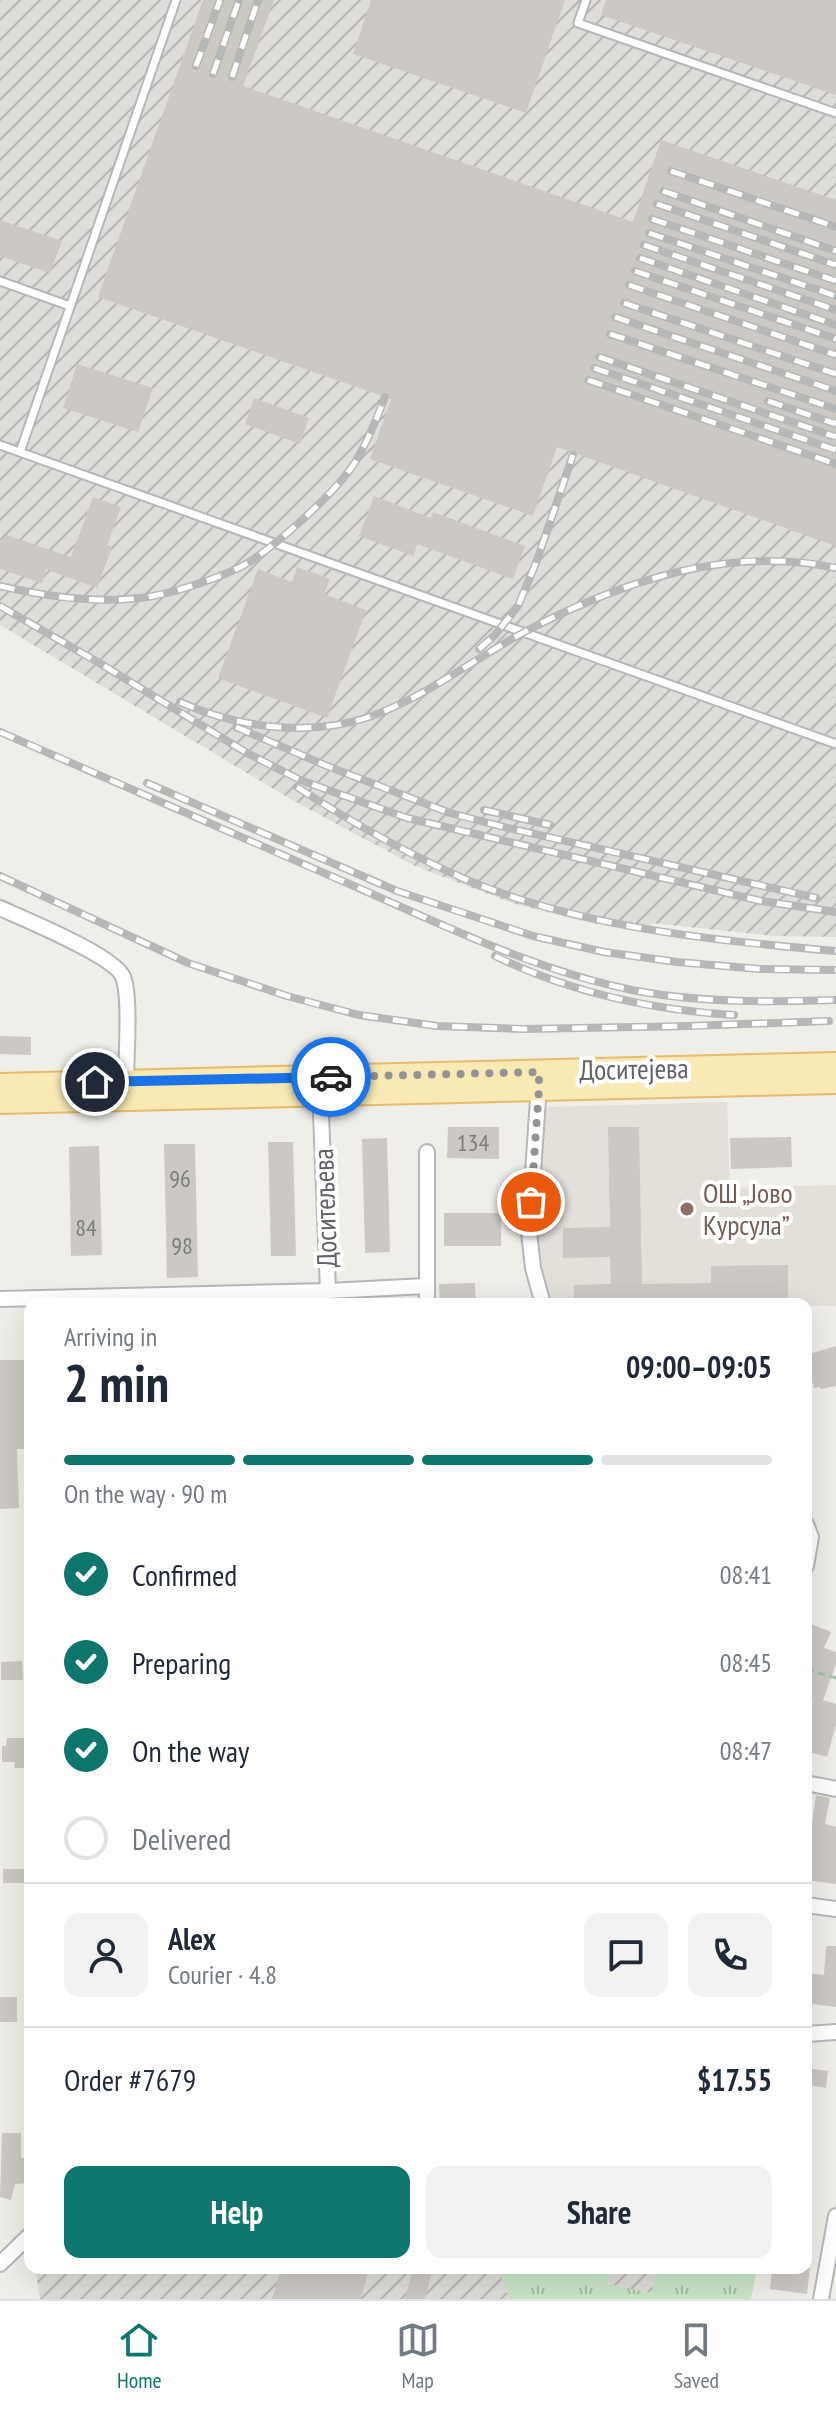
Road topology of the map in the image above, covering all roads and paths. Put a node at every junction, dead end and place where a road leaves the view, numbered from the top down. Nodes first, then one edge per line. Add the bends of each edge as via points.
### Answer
1 (176, 0) edge
2 (586, 0) edge
3 (836, 113) edge
4 (0, 281) edge
5 (70, 306) junction
6 (0, 445) edge
7 (20, 452) junction
8 (836, 744) edge
9 (0, 908) edge
10 (836, 1064) edge
11 (539, 1080) junction
12 (126, 1082) junction
13 (836, 1082) edge
14 (0, 1085) edge
15 (319, 1086) junction
16 (0, 1102) edge
17 (427, 1152) dead end
18 (426, 1286) junction
19 (328, 1291) junction
20 (201, 1298) edge
21 (427, 1298) edge
22 (541, 1298) edge
23 (0, 1299) edge
24 (24, 1299) edge
25 (812, 1671) edge
26 (836, 1678) edge
27 (812, 1784) edge
28 (836, 1789) edge
29 (812, 1906) edge
30 (836, 1909) edge
31 (836, 2032) edge
32 (812, 2034) edge
33 (836, 2216) edge
34 (24, 2241) edge
35 (0, 2264) edge
36 (821, 2299) edge

1 - 5 lane
2 - 3 lane via 578,23
4 - 5 lane
5 - 7 lane
6 - 7 lane
7 - 8 lane
9 - 12 street via 121,972 126,988
10 - 11 main road, Доситејева
11 - 13 main road, Доситејева
11 - 15 main road, Доситејева
11 - 22 street via 529,1232
12 - 14 main road, Доситејева
12 - 15 main road, Доситејева
15 - 16 main road, Доситејева
15 - 19 street, Доситељева
17 - 18 street
18 - 19 street, Доситељева
18 - 21 street
19 - 20 street, Доситељева
23 - 24 street, Доситељева
25 - 26 path
27 - 28 street
29 - 30 street
31 - 32 street
33 - 36 street
34 - 35 street

